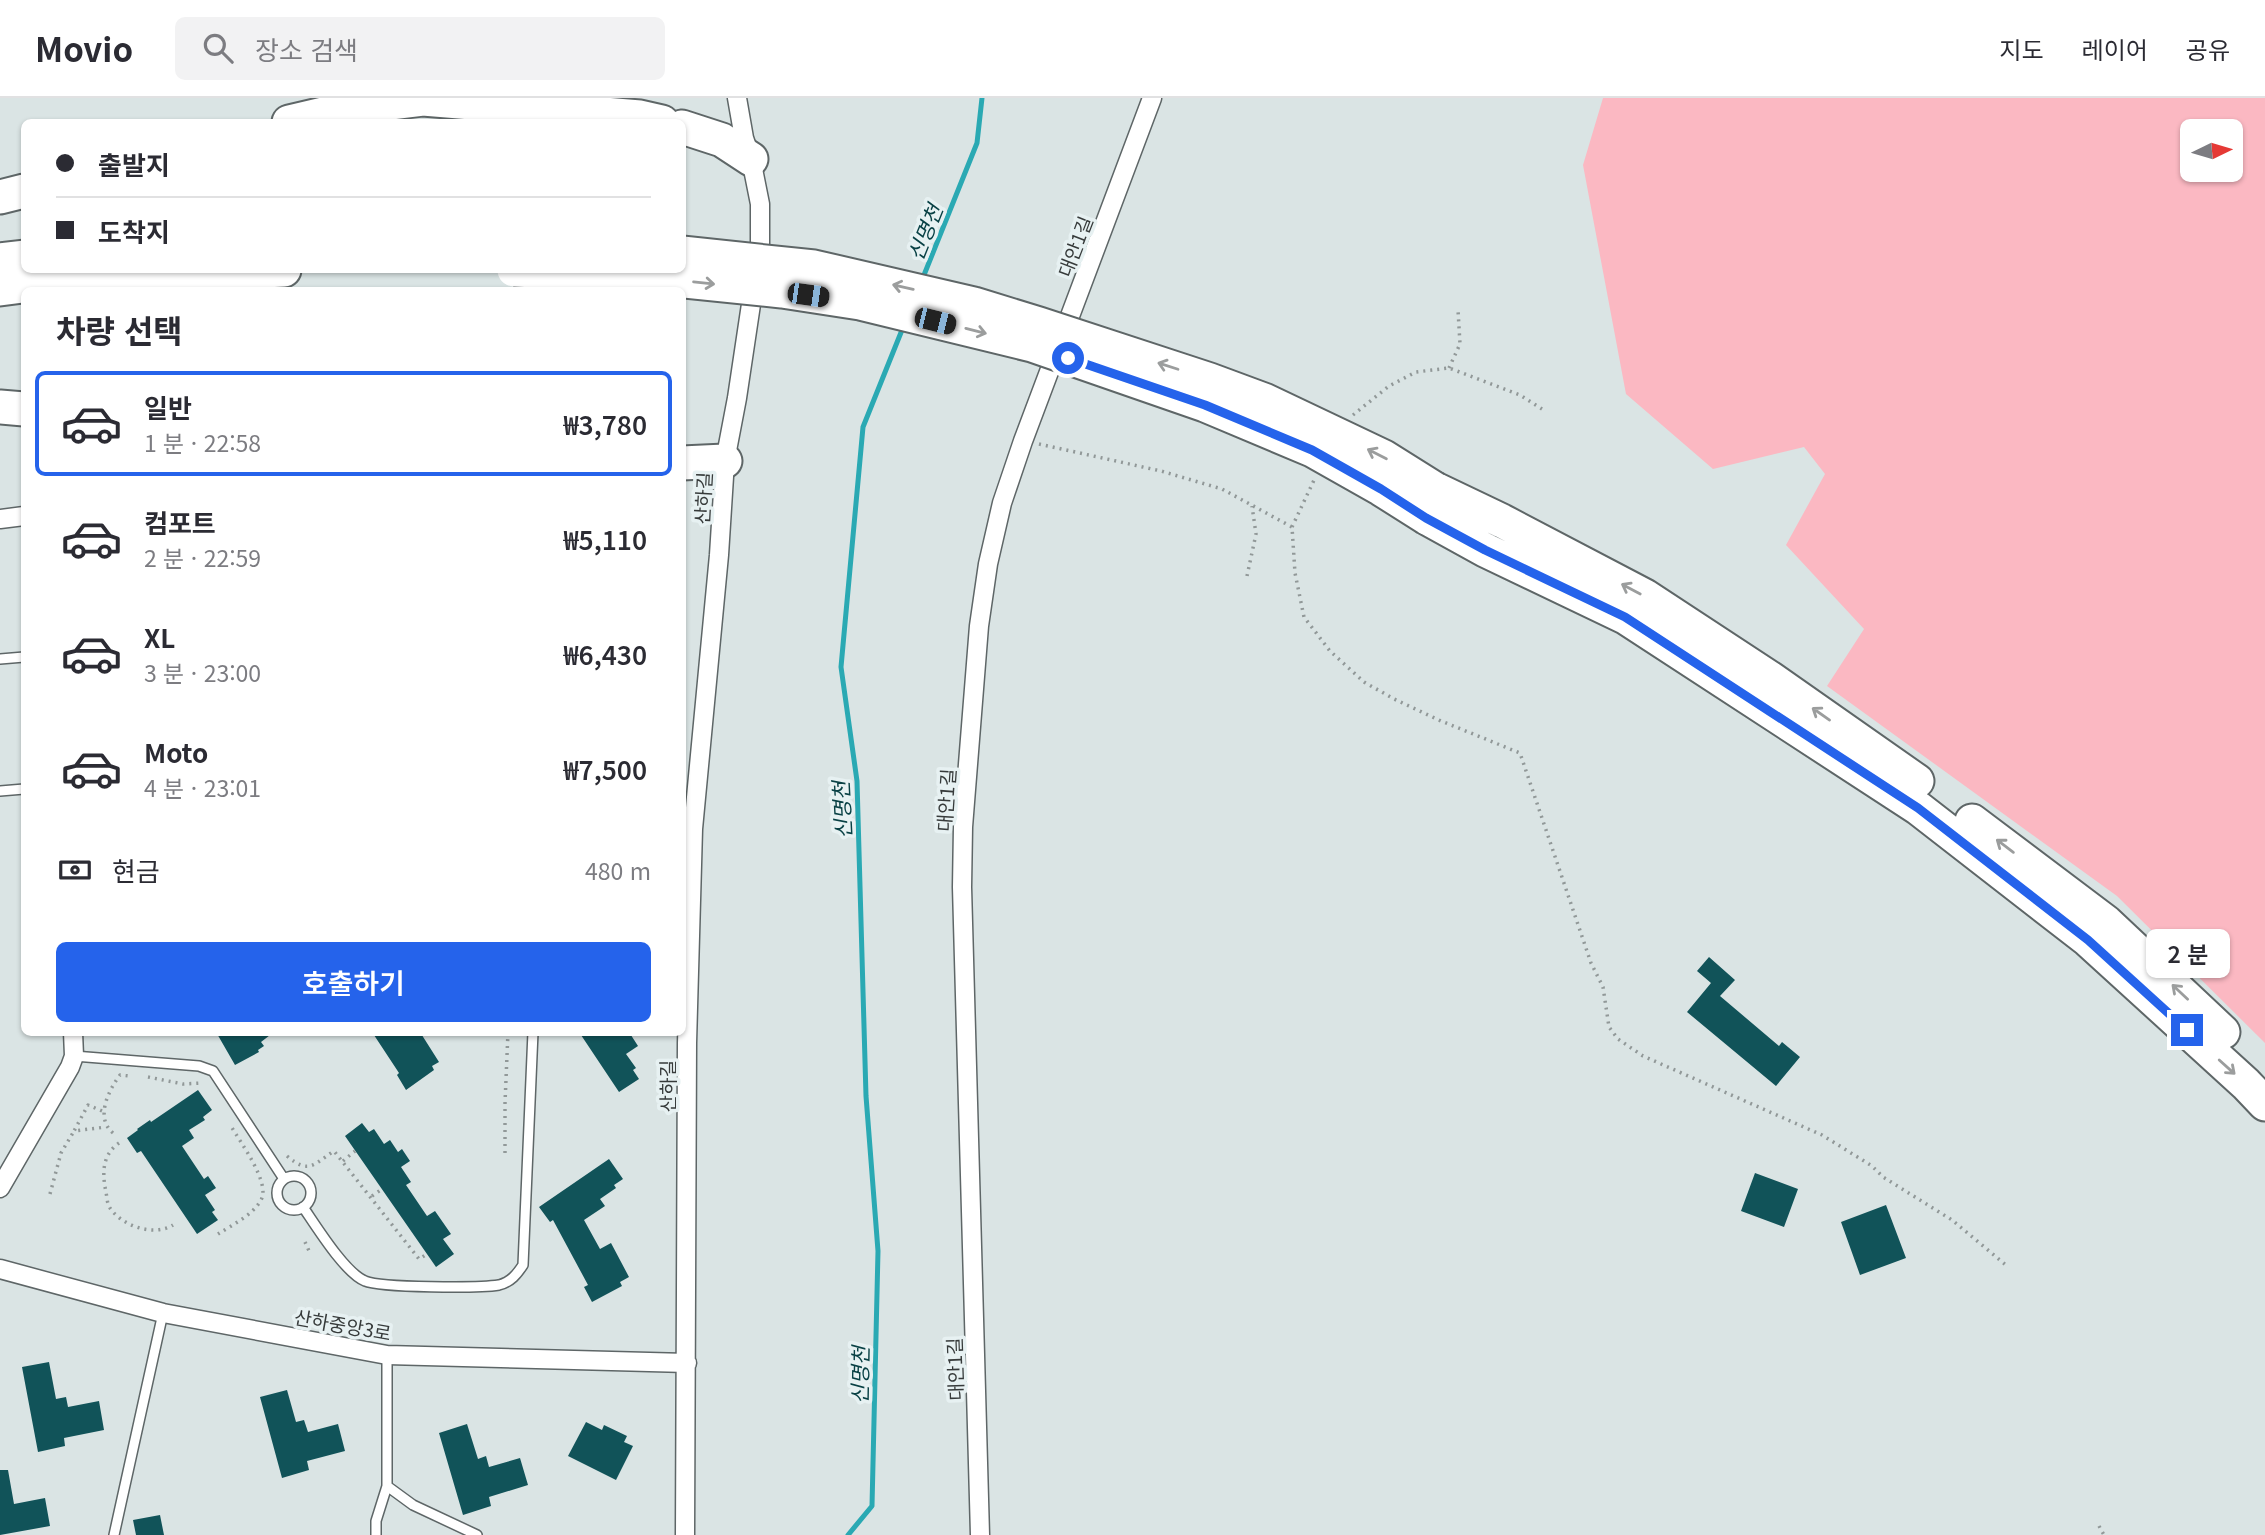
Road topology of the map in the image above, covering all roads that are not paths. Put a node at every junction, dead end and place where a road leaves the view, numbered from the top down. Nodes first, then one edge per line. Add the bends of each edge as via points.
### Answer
1 (737, 98) edge
2 (1153, 98) edge
3 (302, 119) edge
4 (649, 119) edge
5 (686, 128) edge
6 (751, 159) junction
7 (21, 192) edge
8 (0, 197) edge
9 (686, 253) edge
10 (21, 257) edge
11 (0, 260) edge
12 (226, 273) edge
13 (581, 273) edge
14 (0, 289) edge
15 (0, 407) edge
16 (21, 409) edge
17 (725, 461) junction
18 (686, 463) edge
19 (1431, 503) junction
20 (21, 516) edge
21 (0, 519) edge
22 (21, 657) edge
23 (0, 659) edge
24 (21, 789) edge
25 (0, 791) edge
26 (73, 1036) edge
27 (533, 1036) edge
28 (74, 1056) junction
29 (2265, 1072) edge
30 (2265, 1104) edge
31 (6, 1169) edge
32 (284, 1180) junction
33 (0, 1188) edge
34 (303, 1207) junction
35 (0, 1269) edge
36 (163, 1313) junction
37 (387, 1354) junction
38 (687, 1363) junction
39 (387, 1486) junction
40 (114, 1535) edge
41 (376, 1535) edge
42 (477, 1535) edge
43 (685, 1535) edge
44 (980, 1535) edge

1 - 6 street, 산하길
2 - 44 street, 대안1길 via 1002,503 979,626 962,887
3 - 4 highway via 423,99
5 - 6 highway via 722,140
6 - 17 street, 산하길 via 760,204 760,244
7 - 8 highway
19 -> 9 highway, bridge via 1384,457 1264,400 1210,380 974,304 814,267
10 - 11 highway
12 - 14 highway
13 -> 19 highway, bridge via 782,291 860,303 1032,345 1205,405 1312,450 1381,489
15 - 16 highway
17 - 18 highway
17 - 38 street, 산하길 via 693,829 687,1043
29 -> 19 highway via 2106,922 1770,678 1645,596 1502,521
19 -> 30 highway via 1485,550 1625,617 1918,808 2088,940
20 - 21 street
22 - 23 lane
24 - 25 lane
26 - 28 street
27 - 34 lane via 523,1265 516,1276 489,1285 364,1280 352,1272
28 - 31 street
28 - 32 lane via 214,1071
31 - 33 street
32 - 34 lane via 278,1187 279,1202 293,1210
32 - 34 lane via 294,1177 307,1184 310,1194
35 - 36 street, 산하중앙3로
36 - 37 street, 산하중앙3로
36 - 40 lane
37 - 38 street, 산하중앙3로
37 - 39 lane
38 - 43 street, 산하길
39 - 41 lane
39 - 42 lane via 413,1505

